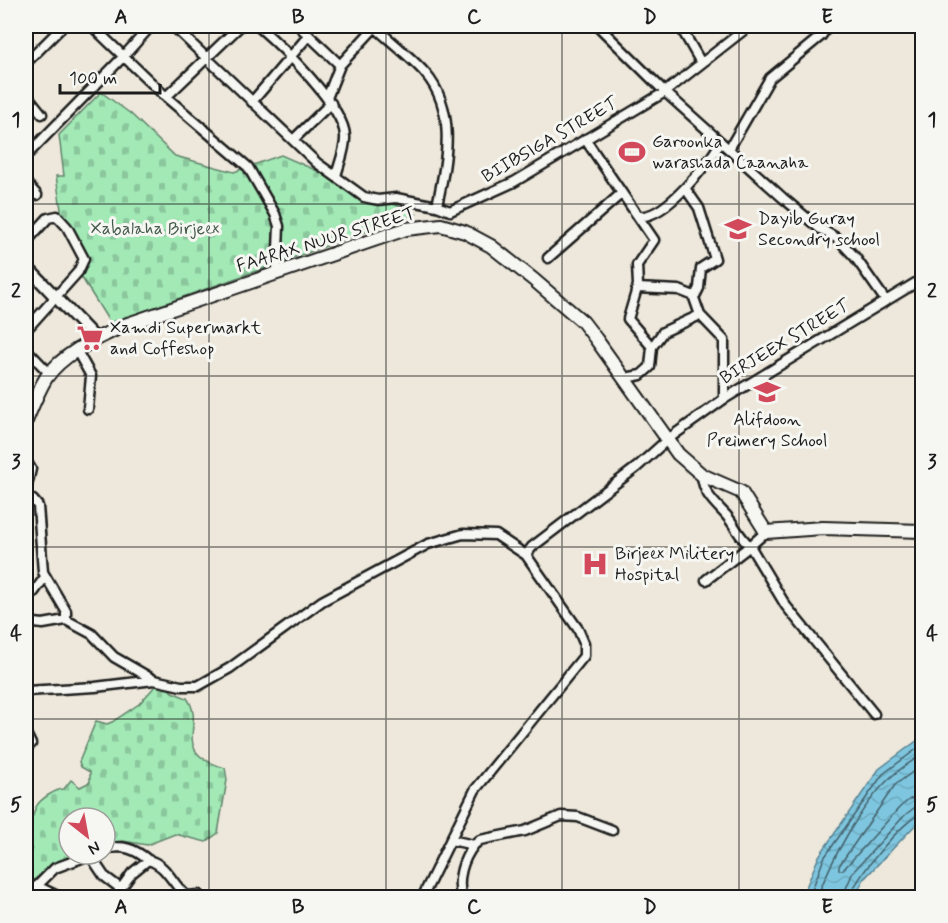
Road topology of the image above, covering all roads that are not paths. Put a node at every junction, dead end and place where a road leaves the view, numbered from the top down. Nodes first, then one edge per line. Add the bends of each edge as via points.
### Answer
1 (63, 26) edge
2 (92, 26) edge
3 (151, 26) edge
4 (174, 26) edge
5 (240, 26) edge
6 (258, 26) edge
7 (299, 26) edge
8 (377, 26) edge
9 (598, 26) edge
10 (680, 26) edge
11 (749, 26) edge
12 (828, 26) edge
13 (309, 35) junction
14 (123, 57) junction
15 (291, 57) junction
16 (207, 60) junction
17 (700, 61) junction
18 (26, 63) edge
19 (340, 65) junction
20 (664, 92) junction
21 (26, 94) edge
22 (166, 97) junction
23 (329, 101) junction
24 (252, 102) junction
25 (42, 114) dead end
26 (585, 139) junction
27 (293, 140) junction
28 (721, 142) junction
29 (729, 149) junction
30 (26, 156) edge
31 (336, 176) junction
32 (26, 183) edge
33 (685, 188) junction
34 (622, 193) junction
35 (37, 195) dead end
36 (437, 206) junction
37 (450, 211) junction
38 (639, 216) junction
39 (441, 225) junction
40 (26, 242) edge
41 (548, 258) dead end
42 (26, 266) edge
43 (277, 273) junction
44 (922, 279) edge
45 (637, 288) junction
46 (694, 296) junction
47 (57, 298) junction
48 (886, 301) junction
49 (700, 315) junction
50 (26, 330) edge
51 (96, 339) junction
52 (652, 347) junction
53 (26, 349) edge
54 (77, 351) junction
55 (50, 374) junction
56 (625, 378) junction
57 (724, 399) junction
58 (88, 409) dead end
59 (26, 421) edge
60 (668, 439) junction
61 (26, 461) edge
62 (702, 475) junction
63 (26, 490) edge
64 (26, 500) edge
65 (922, 531) edge
66 (766, 532) junction
67 (750, 546) junction
68 (526, 555) junction
69 (45, 577) junction
70 (706, 580) dead end
71 (26, 594) edge
72 (66, 620) junction
73 (26, 622) edge
74 (154, 680) junction
75 (26, 691) edge
76 (874, 714) dead end
77 (26, 734) edge
78 (31, 744) dead end
79 (612, 830) dead end
80 (451, 840) junction
81 (474, 845) junction
82 (117, 847) edge
83 (148, 860) junction
84 (61, 866) edge
85 (98, 866) edge
86 (37, 886) junction
87 (120, 888) junction
88 (26, 891) edge
89 (62, 897) edge
90 (114, 897) edge
91 (203, 897) edge
92 (422, 897) edge
93 (462, 897) edge

1 - 18 street
2 - 14 street
3 - 14 street
4 - 16 street
5 - 16 street
6 - 15 street
7 - 13 street
8 - 19 street
8 - 36 street via 426,74 436,91 446,122 448,150
9 - 20 street
10 - 17 street
11 - 17 street, BIIBSIGA STREET
12 - 29 street via 770,78
13 - 15 street
13 - 19 street
14 - 22 street
14 - 30 street
15 - 23 street
15 - 24 street
16 - 22 street
16 - 24 street
17 - 20 street, BIIBSIGA STREET
19 - 23 street
20 - 26 street, BIIBSIGA STREET
20 - 28 street
21 - 25 street
22 - 43 street via 248,167 279,226
23 - 27 street
23 - 31 street via 346,136
24 - 27 street
26 - 34 street
26 - 37 street, BIIBSIGA STREET via 505,187
27 - 31 street
28 - 29 street
28 - 33 street
29 - 48 street via 792,206 838,239
31 - 36 street via 364,197
32 - 35 street
33 - 38 street via 654,211
33 - 46 street via 699,208 715,259 701,268
34 - 38 street
34 - 41 street
36 - 37 street
37 - 39 street
38 - 45 street via 654,240 637,266
39 - 43 main road, FAARAX NUUR STREET via 406,230
39 - 56 main road, FAARAX NUUR STREET via 491,246 534,280 583,322
40 - 47 street via 48,218 57,216 81,251 84,259 78,272
42 - 47 street
43 - 51 main road, FAARAX NUUR STREET
44 - 48 street, BIRJEEX STREET
45 - 46 street via 680,290
45 - 52 street via 628,319
46 - 49 street
47 - 50 street
47 - 51 street
48 - 57 street, BIRJEEX STREET
49 - 52 street via 663,332
49 - 57 street via 724,340
51 - 54 main road, FAARAX NUUR STREET
52 - 56 street via 648,371
53 - 55 street
54 - 55 main road, FAARAX NUUR STREET
54 - 58 street via 91,376
55 - 59 main road, FAARAX NUUR STREET
56 - 60 main road, FAARAX NUUR STREET
57 - 60 street, BIRJEEX STREET
60 - 62 main road, FAARAX NUUR STREET via 678,454
60 - 68 street, BIRJEEX STREET
61 - 63 street via 31,469
62 - 66 main road, FAARAX NUUR STREET via 741,492
62 - 67 street via 717,508
64 - 69 street via 33,500 38,506
65 - 66 main road via 823,528
66 - 67 street
67 - 70 street
67 - 76 street via 786,606
68 - 74 street via 496,535 481,533 428,544 322,601 230,668 198,686
68 - 80 street via 578,629 584,656 475,790
69 - 71 street via 34,592
69 - 72 street via 66,611
72 - 73 street
72 - 74 street via 93,634 114,657
74 - 75 street
77 - 78 street
79 - 81 street via 578,817 561,816
80 - 81 street
80 - 92 street
81 - 93 street via 459,880
82 - 83 street via 137,851
83 - 87 street
83 - 91 street via 166,870 187,896
84 - 86 street
85 - 87 street
86 - 88 street
86 - 89 street
87 - 90 street

